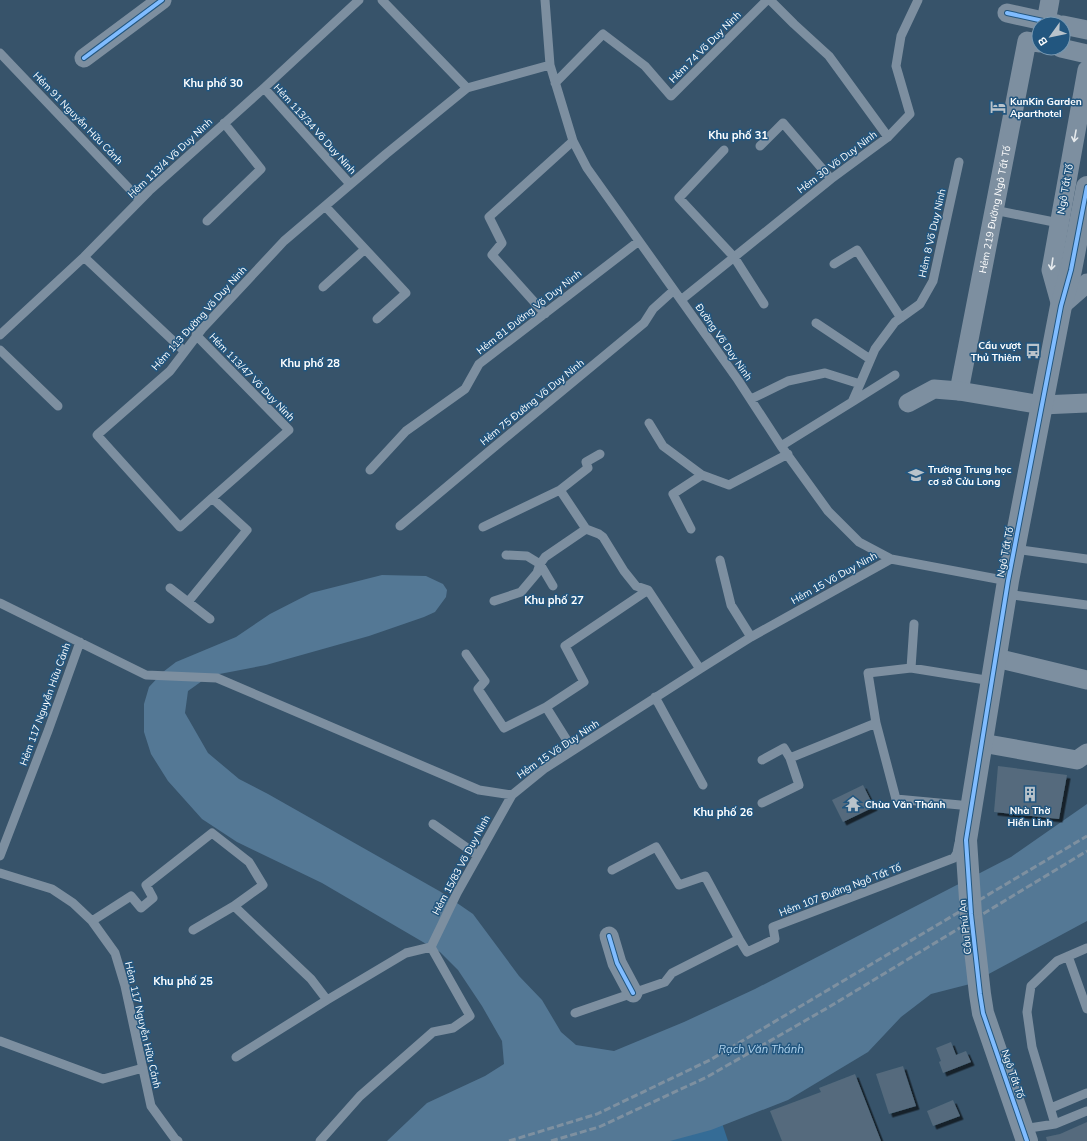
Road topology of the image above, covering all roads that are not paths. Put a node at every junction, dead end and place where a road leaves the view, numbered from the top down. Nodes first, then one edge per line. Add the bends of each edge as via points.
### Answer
1 (162, 0) edge
2 (359, 0) edge
3 (382, 0) edge
4 (545, 0) edge
5 (767, 0) edge
6 (770, 0) edge
7 (918, 0) edge
8 (1050, 0) edge
9 (1007, 13) dead end
10 (1053, 16) edge
11 (1031, 18) edge
12 (1071, 27) edge
13 (1087, 30) edge
14 (1031, 42) edge
15 (1071, 50) edge
16 (0, 52) edge
17 (1087, 54) edge
18 (84, 58) dead end
19 (550, 65) junction
20 (1087, 70) edge
21 (555, 83) junction
22 (264, 88) junction
23 (467, 88) junction
24 (224, 124) junction
25 (888, 137) junction
26 (573, 141) junction
27 (760, 146) dead end
28 (724, 150) dead end
29 (959, 162) dead end
30 (831, 179) junction
31 (350, 184) junction
32 (1087, 187) edge
33 (140, 200) junction
34 (325, 206) junction
35 (994, 210) junction
36 (207, 221) dead end
37 (1059, 223) junction
38 (639, 241) junction
39 (365, 249) junction
40 (84, 257) junction
41 (734, 257) junction
42 (834, 264) dead end
43 (1079, 276) edge
44 (323, 287) dead end
45 (674, 290) junction
46 (681, 300) junction
47 (764, 304) dead end
48 (1061, 306) junction
49 (545, 314) junction
50 (901, 318) junction
51 (377, 320) dead end
52 (816, 322) dead end
53 (0, 335) edge
54 (196, 335) junction
55 (0, 350) edge
56 (184, 351) junction
57 (870, 359) junction
58 (895, 374) dead end
59 (860, 384) junction
60 (959, 391) junction
61 (751, 400) junction
62 (852, 402) junction
63 (908, 403) dead end
64 (1087, 403) edge
65 (1042, 405) junction
66 (58, 406) dead end
67 (649, 423) dead end
68 (781, 446) junction
69 (600, 454) dead end
70 (788, 454) junction
71 (370, 470) dead end
72 (702, 475) junction
73 (560, 490) junction
74 (212, 498) junction
75 (400, 526) dead end
76 (483, 527) dead end
77 (586, 529) junction
78 (691, 529) dead end
79 (1014, 549) junction
80 (506, 555) dead end
81 (891, 559) junction
82 (1087, 559) edge
83 (720, 560) dead end
84 (540, 564) junction
85 (554, 586) dead end
86 (1007, 587) junction
87 (170, 588) dead end
88 (648, 590) junction
89 (494, 601) dead end
90 (188, 602) junction
91 (0, 603) edge
92 (1087, 606) edge
93 (210, 619) dead end
94 (914, 624) dead end
95 (751, 637) junction
96 (80, 642) junction
97 (466, 654) dead end
98 (996, 658) junction
99 (911, 668) junction
100 (700, 669) junction
101 (1087, 680) edge
102 (992, 681) junction
103 (655, 697) junction
104 (546, 707) junction
105 (876, 723) junction
106 (982, 743) junction
107 (573, 750) junction
108 (1087, 753) edge
109 (790, 758) junction
110 (762, 760) dead end
111 (703, 785) dead end
112 (512, 795) junction
113 (762, 802) dead end
114 (971, 806) junction
115 (433, 824) dead end
116 (966, 840) joint
117 (477, 855) junction
118 (0, 856) edge
119 (612, 870) dead end
120 (0, 873) edge
121 (234, 906) junction
122 (92, 921) junction
123 (193, 930) dead end
124 (608, 936) dead end
125 (739, 939) junction
126 (431, 947) junction
127 (1087, 948) edge
128 (1068, 956) junction
129 (633, 993) junction
130 (327, 1000) junction
131 (1087, 1009) edge
132 (575, 1013) dead end
133 (983, 1013) joint
134 (0, 1041) edge
135 (236, 1057) dead end
136 (142, 1068) junction
137 (1087, 1093) edge
138 (1051, 1108) junction
139 (1087, 1111) edge
140 (1055, 1124) junction
141 (1025, 1135) edge
142 (178, 1141) edge
143 (320, 1141) edge

1 - 18 street
2 - 22 lane, Hẻm 113/4 Võ Duy Ninh
3 - 23 lane
4 - 19 lane, Đường Võ Duy Ninh
5 - 21 lane, Hẻm 74 Võ Duy Ninh via 670,96 645,66 603,34
6 - 25 lane via 829,56
7 - 25 lane, Hẻm 30 Võ Duy Ninh via 901,36 896,66 910,114
8 - 10 street
9 - 11 street
12 - 13 street
14 - 35 street, Hẻm 219 Đường Ngô Tất Tố via 1027,41
15 - 17 street
16 - 33 lane, Hẻm 91 Nguyễn Hữu Cảnh
19 - 21 lane, Đường Võ Duy Ninh
19 - 23 lane, Hẻm 113 Đường Võ Duy Ninh
20 -> 37 street, Ngô Tất Tố
21 - 26 lane, Đường Võ Duy Ninh
22 - 24 lane, Hẻm 113/4 Võ Duy Ninh
22 - 31 lane, Hẻm 113/34 Võ Duy Ninh
23 - 31 lane, Hẻm 113 Đường Võ Duy Ninh
24 - 33 lane, Hẻm 113/4 Võ Duy Ninh
24 - 36 lane via 261,169
25 - 30 lane, Hẻm 30 Võ Duy Ninh
26 - 38 lane, Đường Võ Duy Ninh via 587,168
26 - 49 lane via 489,217 502,243 492,255
27 - 30 lane via 783,123
28 - 41 lane via 679,198
29 - 50 lane, Hẻm 8 Võ Duy Ninh via 933,281 920,304
30 - 41 lane, Hẻm 30 Võ Duy Ninh
31 - 34 lane, Hẻm 113 Đường Võ Duy Ninh
32 - 43 street, Ngô Tất Tố
33 - 40 lane, Hẻm 113/4 Võ Duy Ninh
34 - 39 lane
34 - 54 lane, Hẻm 113 Đường Võ Duy Ninh via 284,241
35 - 37 lane
35 - 60 street, Hẻm 219 Đường Ngô Tất Tố
37 -> 48 street, Ngô Tất Tố via 1051,270
38 - 45 lane, Đường Võ Duy Ninh
38 - 49 lane, Hẻm 81 Đường Võ Duy Ninh
39 - 44 lane
39 - 51 lane via 406,293
40 - 53 lane, Hẻm 113/4 Võ Duy Ninh
40 - 56 lane
41 - 46 lane, Hẻm 30 Võ Duy Ninh
41 - 47 lane
42 - 50 lane via 857,250
43 - 48 street, Ngô Tất Tố
45 - 46 lane, Đường Võ Duy Ninh
45 - 75 lane, Hẻm 75 Đường Võ Duy Ninh via 652,309 644,324
46 - 61 lane, Đường Võ Duy Ninh
48 - 65 street, Ngô Tất Tố
49 - 71 lane, Hẻm 81 Đường Võ Duy Ninh via 479,364 465,389 406,431
50 - 57 lane, Hẻm 8 Võ Duy Ninh via 895,322
52 - 57 lane
54 - 56 lane, Hẻm 113 Đường Võ Duy Ninh
54 - 74 lane, Hẻm 113/47 Võ Duy Ninh via 289,430
55 - 66 lane
56 - 74 lane, Hẻm 113 Đường Võ Duy Ninh via 170,371 98,435 180,527
57 - 59 lane, Hẻm 8 Võ Duy Ninh
58 - 62 lane
59 - 61 lane via 825,373 788,381
59 - 62 lane, Hẻm 8 Võ Duy Ninh
60 - 63 street via 934,389
60 - 65 street
61 - 68 lane, Đường Võ Duy Ninh
62 - 68 lane
64 - 65 street
65 - 79 street, Ngô Tất Tố
67 - 72 lane via 663,446
68 - 70 lane, Đường Võ Duy Ninh
69 - 73 lane via 586,462 588,468
70 - 72 lane via 729,485
70 - 81 lane, Đường Võ Duy Ninh via 828,511 859,542
72 - 78 lane via 673,494
73 - 76 lane
73 - 77 lane
74 - 90 lane via 247,530
77 - 84 lane via 545,557
77 - 88 lane via 603,537 636,586
79 - 82 lane
79 - 86 street, Ngô Tất Tố
80 - 84 lane via 527,556
81 - 86 lane, Đường Võ Duy Ninh
81 - 95 lane, Hẻm 15 Võ Duy Ninh
83 - 95 lane via 731,605
84 - 85 lane
84 - 89 lane via 537,573 521,592
86 - 92 lane, Đường Võ Duy Ninh
86 - 98 street, Ngô Tất Tố
87 - 90 lane
88 - 100 lane
88 - 104 lane via 565,646 584,682
90 - 93 lane
91 - 96 lane, Hẻm 117 Nguyễn Hữu Cảnh
94 - 99 lane
95 - 100 lane, Hẻm 15 Võ Duy Ninh
96 - 112 lane via 146,675 216,678 479,790
96 - 118 lane, Hẻm 117 Nguyễn Hữu Cảnh
97 - 104 lane via 485,681 478,689 504,728
98 - 101 street
98 - 102 street, Ngô Tất Tố
99 - 102 lane
99 - 105 lane via 868,673
100 - 103 lane, Hẻm 15 Võ Duy Ninh
102 - 106 street, Ngô Tất Tố
103 - 107 lane, Hẻm 15 Võ Duy Ninh
103 - 111 lane
104 - 107 lane
105 - 109 lane
105 - 114 lane via 896,799
106 - 108 street via 1076,760
106 - 114 street, Ngô Tất Tố
107 - 112 lane, Hẻm 15 Võ Duy Ninh
109 - 110 lane via 784,748
109 - 113 lane via 799,785
112 - 117 lane, Hẻm 15/83 Võ Duy Ninh
114 - 116 street, Ngô Tất Tố
114 - 125 lane, Hẻm 107 Đường Ngô Tất Tố via 966,812 954,858 772,928 775,940 747,952
115 - 117 lane
116 - 133 street, Cầu Phú An via 971,914
117 - 126 lane, Hẻm 15/83 Võ Duy Ninh
119 - 125 lane via 656,847 679,885 705,876
120 - 122 lane, Hẻm 117 Nguyễn Hữu Cảnh via 52,889 73,903
121 - 122 lane via 264,885 249,862 212,833 146,885 152,898 141,908 131,896
121 - 123 lane
121 - 130 lane via 311,979
122 - 136 lane, Hẻm 117 Nguyễn Hữu Cảnh via 115,953 125,986
124 - 129 street via 617,963
125 - 129 lane via 672,973 665,982
126 - 130 lane via 406,953
126 - 143 lane via 470,1016 453,1028 433,1032 360,1096
127 - 128 lane
128 - 131 lane
128 - 138 lane via 1058,961 1031,986 1027,1012 1032,1047
129 - 132 lane
130 - 135 lane
133 - 141 street, Ngô Tất Tố
134 - 136 lane via 103,1079
136 - 142 lane, Hẻm 117 Nguyễn Hữu Cảnh via 152,1106
137 - 138 lane
138 - 140 lane
139 - 140 lane
140 - 141 lane

